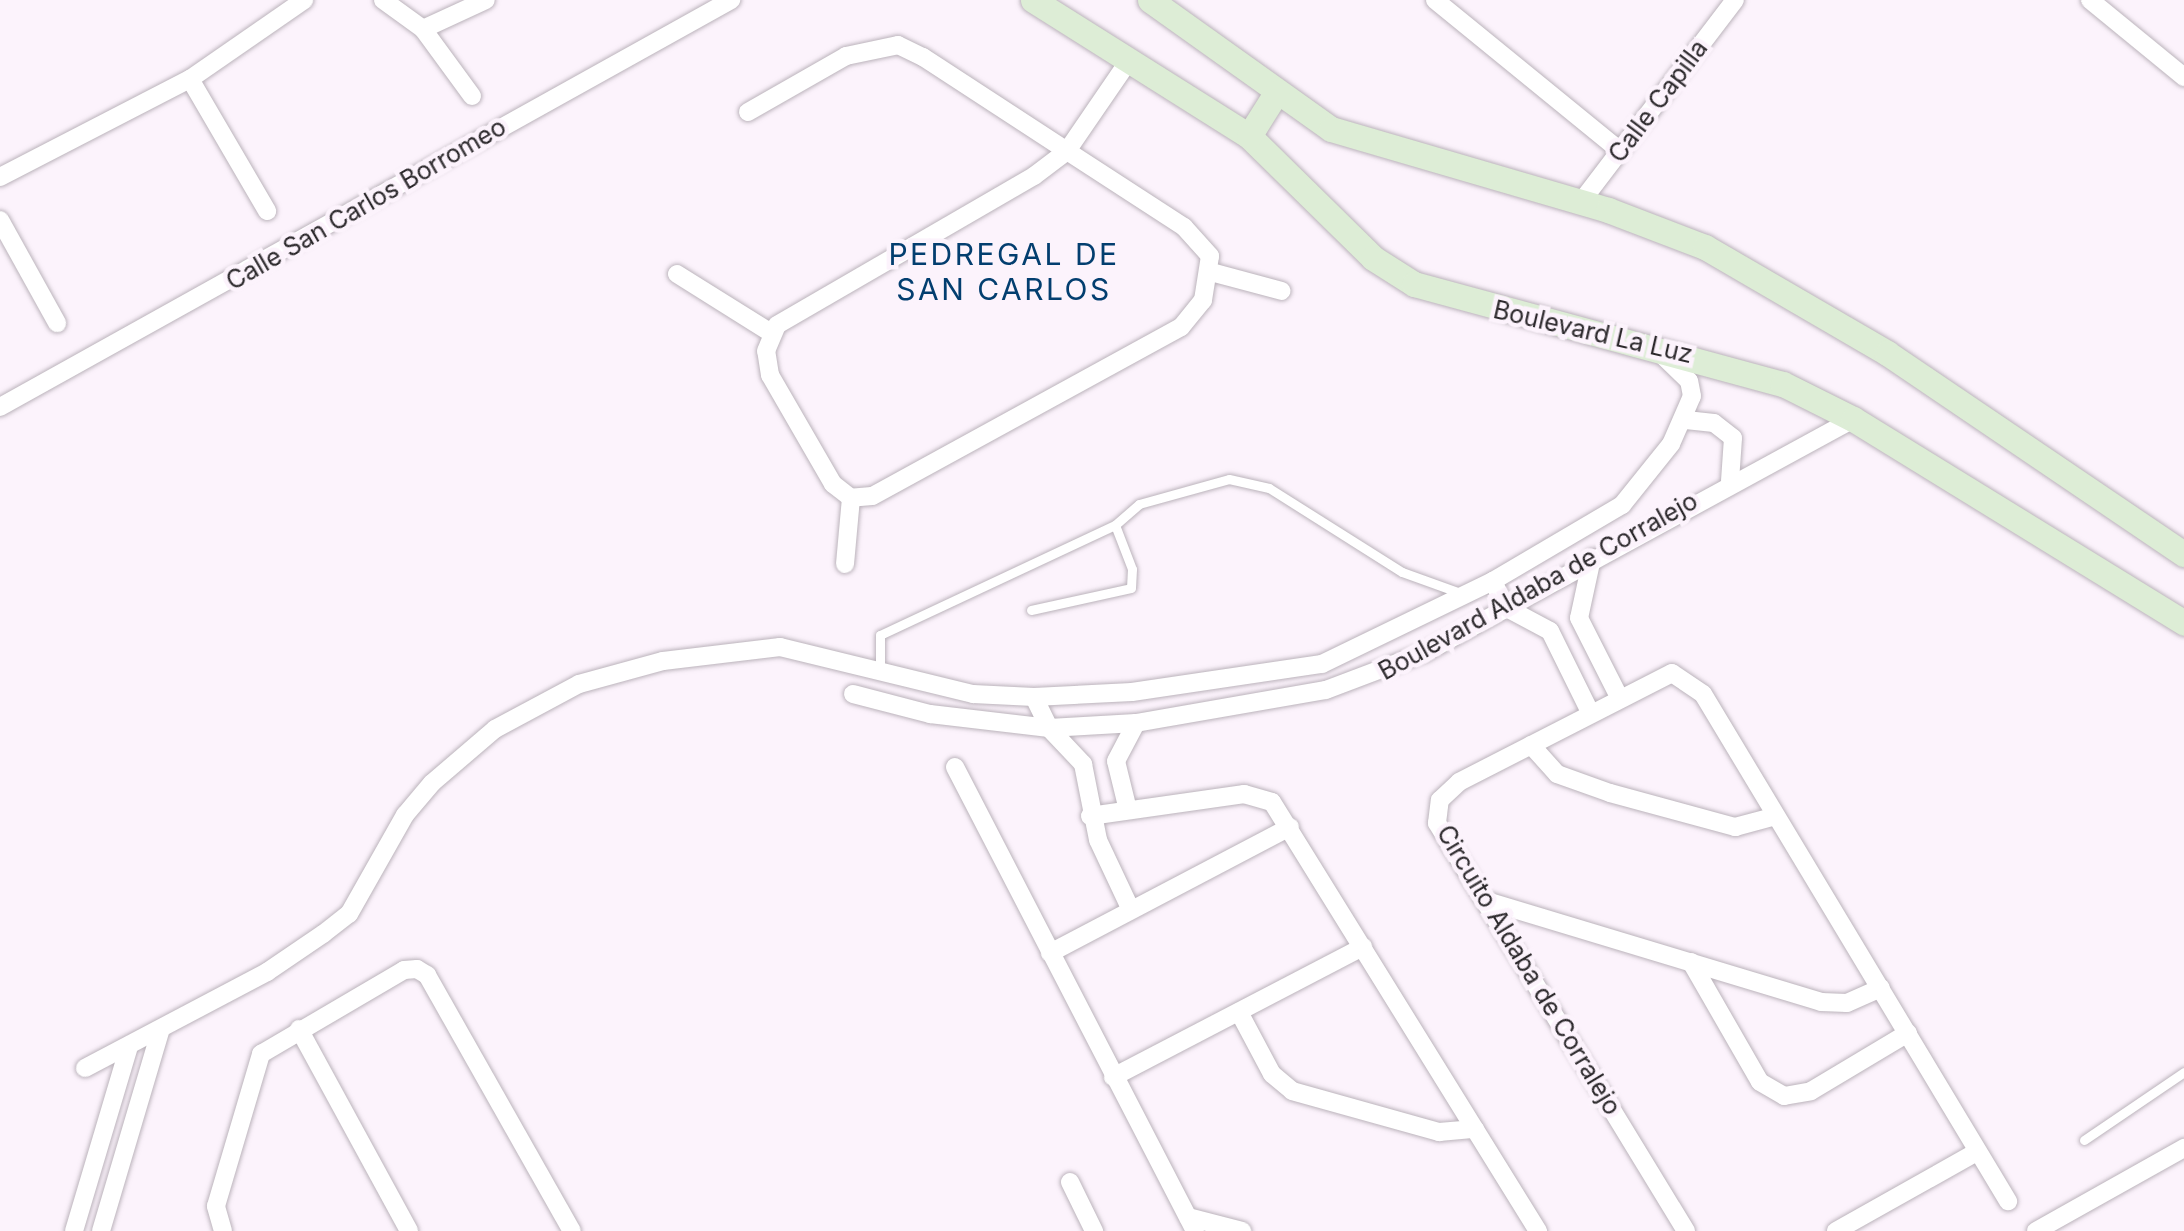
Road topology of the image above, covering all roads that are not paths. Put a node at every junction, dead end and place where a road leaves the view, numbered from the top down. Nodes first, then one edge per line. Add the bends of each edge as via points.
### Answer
1 (304, 0) edge
2 (383, 0) edge
3 (486, 0) edge
4 (731, 0) edge
5 (1033, 0) edge
6 (1150, 0) edge
7 (1435, 0) edge
8 (1735, 0) edge
9 (2090, 0) edge
10 (423, 29) junction
11 (1128, 62) junction
12 (2184, 77) edge
13 (190, 79) junction
14 (1276, 93) junction
15 (472, 96) dead end
16 (748, 112) dead end
17 (1248, 136) junction
18 (1619, 150) junction
19 (1067, 151) junction
20 (0, 177) edge
21 (1581, 202) junction
22 (267, 211) dead end
23 (0, 220) edge
24 (1211, 272) junction
25 (678, 274) dead end
26 (1282, 291) dead end
27 (58, 323) dead end
28 (771, 334) junction
29 (1649, 345) junction
30 (0, 407) edge
31 (1853, 419) junction
32 (1686, 420) junction
33 (1730, 481) junction
34 (851, 498) junction
35 (1115, 525) junction
36 (2184, 554) edge
37 (1592, 558) junction
38 (845, 564) dead end
39 (1493, 582) junction
40 (1468, 595) junction
41 (1505, 607) junction
42 (1032, 610) dead end
43 (1579, 618) junction
44 (2182, 623) edge
45 (1550, 631) junction
46 (880, 669) junction
47 (853, 694) dead end
48 (1034, 697) junction
49 (1619, 697) junction
50 (1590, 712) junction
51 (1136, 723) junction
52 (1049, 728) junction
53 (1532, 745) junction
54 (1116, 761) junction
55 (1083, 764) junction
56 (956, 767) dead end
57 (1128, 810) junction
58 (1090, 816) junction
59 (1776, 816) junction
60 (1290, 828) junction
61 (1486, 901) junction
62 (1131, 910) junction
63 (1363, 947) junction
64 (1050, 953) junction
65 (1691, 962) junction
66 (1881, 988) junction
67 (1239, 1012) junction
68 (162, 1029) junction
69 (298, 1029) junction
70 (1908, 1033) junction
71 (129, 1046) junction
72 (85, 1068) dead end
73 (2184, 1072) edge
74 (1113, 1076) junction
75 (1476, 1130) junction
76 (2084, 1140) dead end
77 (2184, 1148) edge
78 (1977, 1152) junction
79 (90, 1177) junction
80 (1070, 1182) dead end
81 (116, 1184) junction
82 (2008, 1201) dead end
83 (1191, 1224) edge
84 (1089, 1229) edge
85 (1533, 1230) edge
86 (74, 1231) edge
87 (101, 1231) edge
88 (223, 1231) edge
89 (409, 1231) edge
90 (572, 1231) edge
91 (1242, 1231) edge
92 (1686, 1231) edge
93 (1836, 1231) edge
94 (2036, 1231) edge

1 - 13 street
2 - 10 street
3 - 10 street
4 - 30 street, Calle San Carlos Borromeo
5 - 11 main road, Boulevard La Luz
6 - 14 main road
7 - 18 street
8 - 18 street, Calle Capilla
9 - 12 street
10 - 15 street
11 - 17 main road, Boulevard La Luz
11 - 19 street
13 - 20 street
13 - 22 street
14 - 17 main road
14 - 21 main road via 1331,130
16 - 19 street via 846,56 898,45
17 - 29 main road, Boulevard La Luz via 1373,258 1414,284
18 - 21 street, Calle Capilla
19 - 24 street via 1184,227 1210,256
19 - 28 street via 990,203 786,314
21 - 36 main road via 1705,247 1806,304
23 - 27 street
24 - 26 street
24 - 34 street via 1196,312 1181,327 872,496
25 - 28 street
28 - 34 street via 770,375 833,484
29 - 31 main road, Boulevard La Luz via 1750,371
29 - 32 street via 1689,381
31 - 33 street, Boulevard Aldaba de Corralejo
31 - 44 main road, Boulevard La Luz
32 - 33 street via 1714,423 1733,438
32 - 39 street, Boulevard Aldaba de Corralejo via 1622,505
33 - 37 street, Boulevard Aldaba de Corralejo
34 - 38 street
35 - 40 lane via 1139,504 1229,479 1250,481 1402,572
35 - 42 lane via 1132,569 1131,588
35 - 46 lane via 880,635
37 - 41 street, Boulevard Aldaba de Corralejo
37 - 43 street
39 - 40 street, Boulevard Aldaba de Corralejo
39 - 41 street
40 - 48 street, Boulevard Aldaba de Corralejo via 1322,664 1132,692
41 - 45 street
41 - 51 street, Boulevard Aldaba de Corralejo via 1379,675
43 - 45 street
43 - 49 street
45 - 50 street
46 - 48 street, Boulevard Aldaba de Corralejo via 973,694
46 - 68 street, Boulevard Aldaba de Corralejo via 819,652 742,648 579,684 495,729 432,783 405,815 349,914 268,972
47 - 52 street, Boulevard Aldaba de Corralejo via 930,714
48 - 52 street
49 - 50 street, Circuito Aldaba de Corralejo
49 - 59 street, Circuito Aldaba de Corralejo via 1660,674 1695,683
50 - 53 street, Circuito Aldaba de Corralejo
51 - 52 street, Boulevard Aldaba de Corralejo
51 - 54 street
52 - 55 street
53 - 59 street via 1557,774 1610,793 1734,827
53 - 61 street, Circuito Aldaba de Corralejo via 1459,782 1440,800 1440,832
54 - 55 street
54 - 57 street
55 - 58 street
56 - 64 street
57 - 58 street
57 - 60 street via 1244,794 1272,802
58 - 62 street
59 - 66 street, Circuito Aldaba de Corralejo
60 - 62 street
60 - 63 street
61 - 65 street
61 - 92 street, Circuito Aldaba de Corralejo
62 - 64 street
63 - 67 street
63 - 75 street
64 - 74 street
65 - 66 street via 1830,1004
65 - 70 street via 1760,1082 1784,1096 1812,1091
66 - 70 street, Circuito Aldaba de Corralejo
67 - 74 street
67 - 75 street via 1272,1074 1292,1091 1439,1132
68 - 71 street, Boulevard Aldaba de Corralejo
68 - 81 street
69 - 88 street via 272,1044 256,1066 216,1206
69 - 89 street
69 - 90 street via 404,970 427,974
70 - 78 street, Circuito Aldaba de Corralejo
71 - 72 street, Boulevard Aldaba de Corralejo
71 - 79 street
73 - 76 lane
74 - 83 street
75 - 85 street
77 - 94 street
78 - 82 street, Circuito Aldaba de Corralejo
78 - 93 street
79 - 81 street
79 - 86 street
80 - 84 street
81 - 87 street
83 - 91 street

